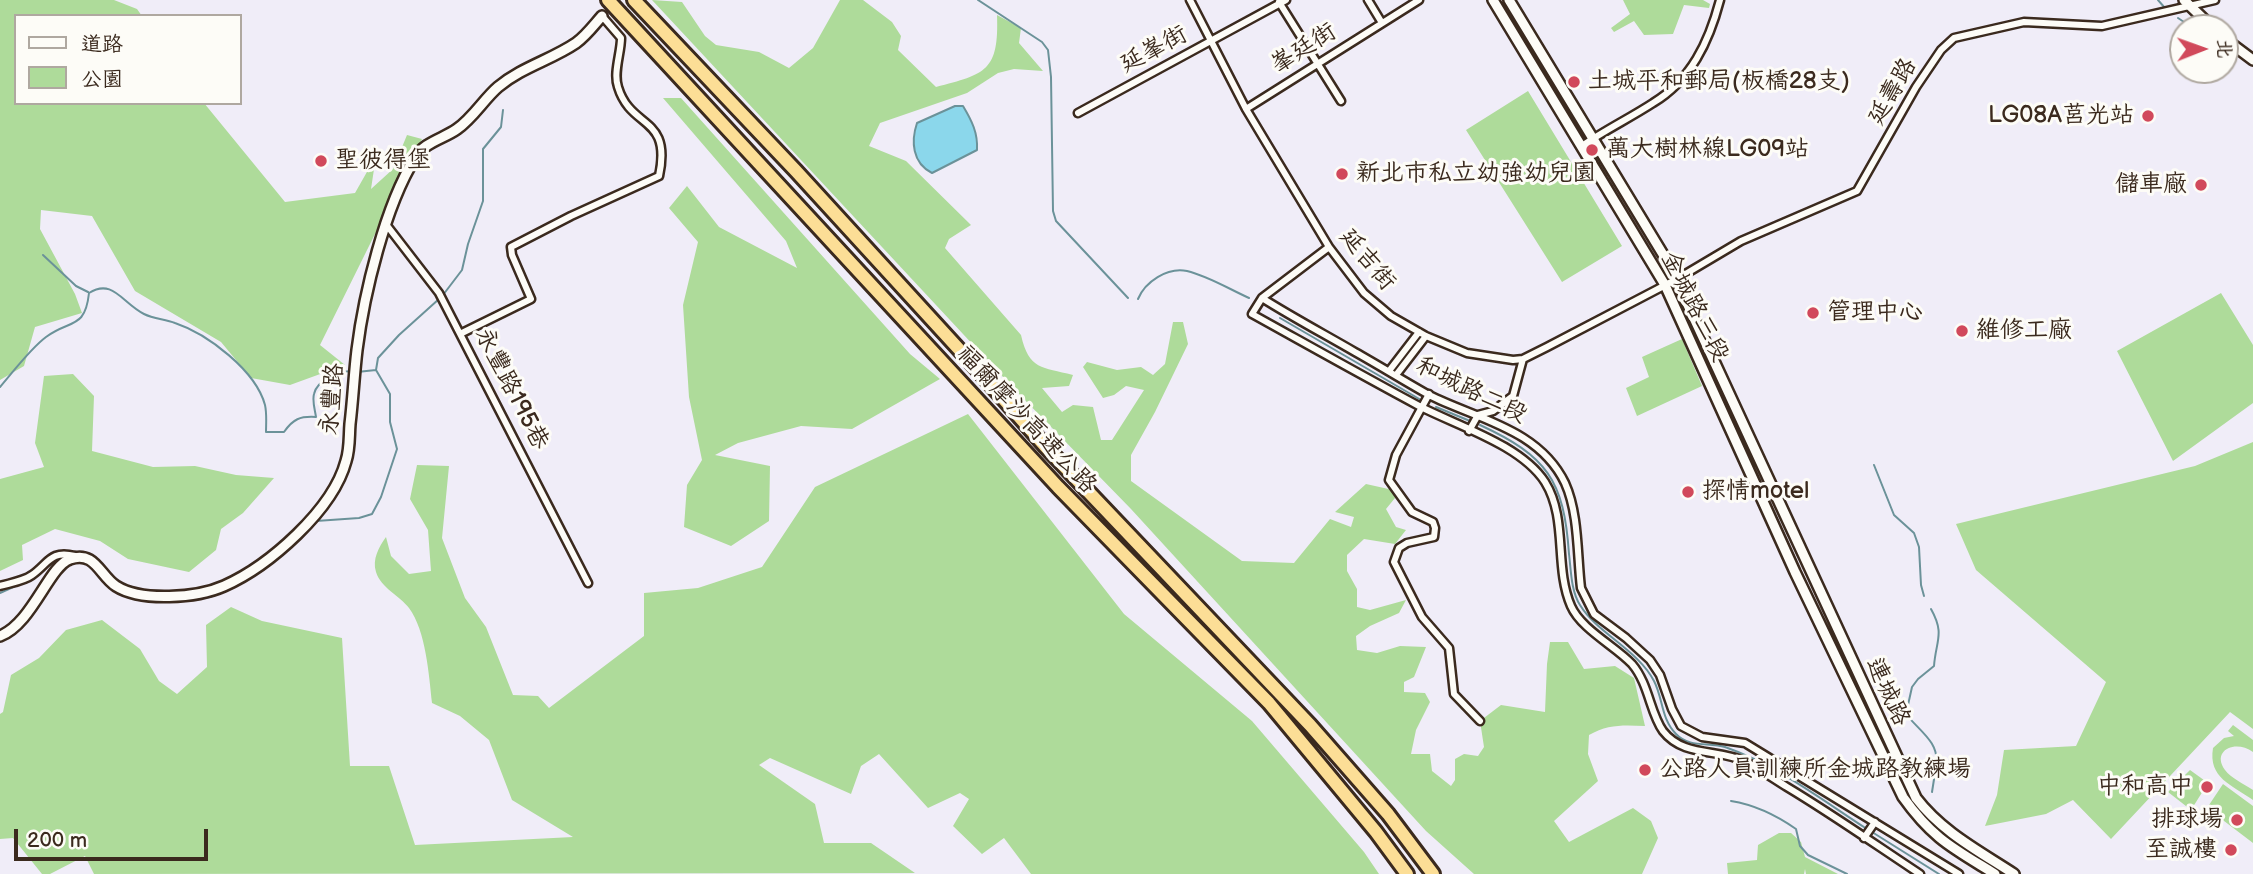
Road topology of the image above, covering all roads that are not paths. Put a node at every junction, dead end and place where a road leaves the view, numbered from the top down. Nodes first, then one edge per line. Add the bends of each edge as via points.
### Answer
1 (608, 0) edge
2 (634, 0) edge
3 (1189, 0) edge
4 (1368, 0) edge
5 (1419, 0) edge
6 (1493, 0) edge
7 (1509, 0) edge
8 (1720, 0) edge
9 (2215, 0) edge
10 (1281, 1) edge
11 (2187, 3) edge
12 (602, 16) joint
13 (1382, 23) junction
14 (1211, 42) junction
15 (1318, 63) junction
16 (1341, 101) dead end
17 (1246, 109) junction
18 (1078, 113) dead end
19 (1594, 138) junction
20 (1582, 146) junction
21 (386, 223) junction
22 (1329, 247) junction
23 (1676, 279) junction
24 (1665, 285) junction
25 (1262, 298) junction
26 (1419, 332) junction
27 (461, 333) junction
28 (1426, 336) junction
29 (1523, 359) junction
30 (1389, 371) junction
31 (1396, 375) junction
32 (1429, 394) junction
33 (1422, 408) junction
34 (1478, 415) junction
35 (1507, 429) junction
36 (1469, 431) junction
37 (1500, 445) junction
38 (80, 557) junction
39 (588, 583) dead end
40 (0, 586) edge
41 (0, 636) edge
42 (1843, 641) joint
43 (1832, 646) joint
44 (1480, 720) dead end
45 (1681, 726) junction
46 (1670, 737) junction
47 (1751, 748) junction
48 (1740, 760) junction
49 (1875, 822) junction
50 (1864, 838) junction
51 (1407, 874) edge
52 (1433, 874) edge
53 (1920, 874) edge
54 (1959, 874) edge
55 (1995, 874) edge
56 (2014, 874) edge

1 - 51 highway, 福爾摩沙高速公路 via 1058,487 1269,703
2 - 52 highway, 福爾摩沙高速公路 via 1045,446 1310,725
3 - 14 street, 延吉街
4 - 13 street
5 - 13 street, 峯廷街
6 - 20 main road, 金城路三段
7 - 19 main road, 金城路三段
8 - 19 street via 1708,40 1686,75 1654,103
9 - 11 street, 延壽路
10 - 14 street, 延峯街
10 - 15 street
11 - 23 street, 延壽路 via 2102,26 2024,22 1954,38 1916,87 1857,191 1741,242
12 - 21 main road, 永豐路 via 578,42 515,75 457,129 422,149
12 - 27 street via 621,38 616,82 620,94 660,137 659,176 512,247 531,299
13 - 15 street, 峯廷街
14 - 17 street, 延吉街
14 - 18 street, 延峯街
15 - 16 street
15 - 17 street, 峯廷街
17 - 22 street, 延吉街
19 - 20 street
19 - 23 main road, 金城路三段
20 - 24 main road, 金城路三段
21 - 27 street, 永豐路195巷 via 439,293
21 - 38 main road, 永豐路 via 357,348 346,462 325,503 293,540 224,586 193,596 146,597 118,588 90,559
22 - 25 street
22 - 26 street, 延吉街 via 1364,293
23 - 24 street, 延壽路
23 - 42 main road, 金城路三段
24 - 29 street
24 - 43 main road, 金城路三段
25 - 30 street, 和城路二段
25 - 33 street, 和城路二段 via 1252,314
26 - 28 street, 延吉街
26 - 30 street
27 - 39 street, 永豐路195巷
28 - 29 street, 延吉街 via 1467,353
28 - 31 street
29 - 34 street via 1513,396 1493,411
30 - 31 street, 和城路二段
31 - 32 street, 和城路二段
32 - 33 street
32 - 34 street, 和城路二段
33 - 36 street, 和城路二段
33 - 44 street via 1396,455 1389,480 1412,512 1433,522 1434,537 1407,543 1399,548 1394,562 1422,617 1449,648 1454,694
34 - 35 street, 和城路二段
34 - 36 street
35 - 37 street
35 - 45 street, 和城路二段 via 1539,450 1566,485 1586,601 1594,614 1650,660
36 - 37 street, 和城路二段
37 - 46 street, 和城路二段 via 1530,464 1545,482 1553,500 1572,608 1636,669 1662,730
38 - 40 street via 63,553 47,560 31,577
38 - 41 main road via 65,562 18,624
42 - 56 main road, 連城路 via 1916,798 1954,836
43 - 55 main road, 連城路 via 1903,797 1924,826 1944,843
45 - 46 street
45 - 47 street via 1702,737 1736,740
46 - 48 street via 1691,750
47 - 48 street
47 - 49 street
48 - 50 street
49 - 50 street
49 - 54 street
50 - 53 street

